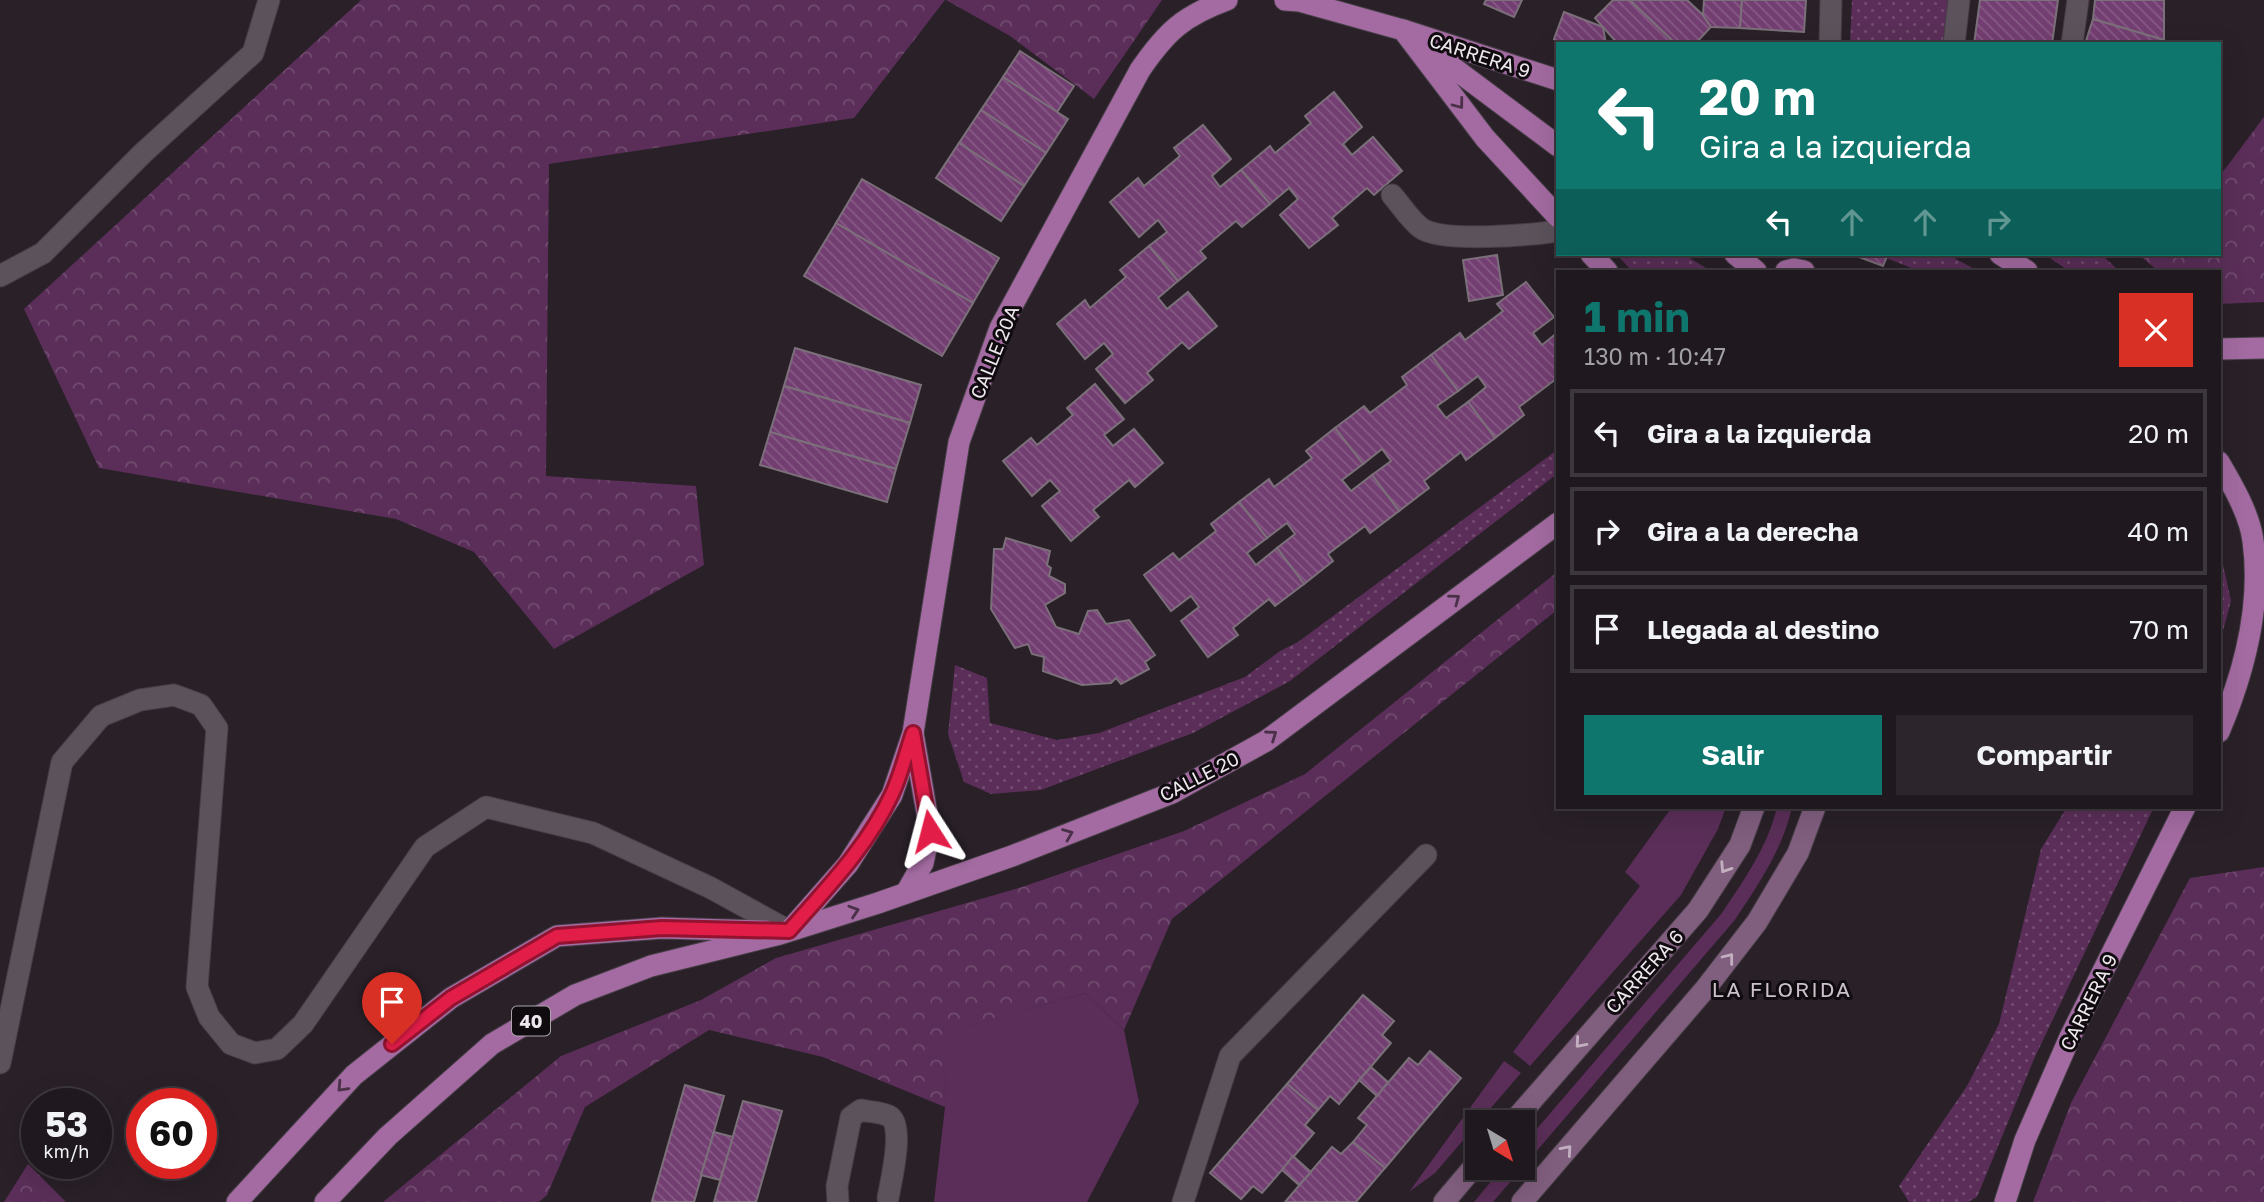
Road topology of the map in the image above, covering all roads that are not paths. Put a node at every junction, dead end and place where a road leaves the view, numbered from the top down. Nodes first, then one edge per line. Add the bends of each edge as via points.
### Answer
1 (269, 0) edge
2 (1227, 0) edge
3 (1285, 0) edge
4 (1831, 0) edge
5 (1959, 0) edge
6 (2078, 0) edge
7 (1403, 30) junction
8 (1830, 42) edge
9 (1954, 42) edge
10 (2073, 42) edge
11 (1556, 79) edge
12 (1556, 145) edge
13 (1392, 195) dead end
14 (1556, 215) edge
15 (1556, 231) edge
16 (1593, 256) edge
17 (1737, 256) edge
18 (2003, 256) edge
19 (1606, 270) edge
20 (1755, 270) edge
21 (2025, 270) edge
22 (0, 276) edge
23 (2264, 348) edge
24 (2221, 349) edge
25 (2221, 466) edge
26 (1556, 524) edge
27 (2221, 727) edge
28 (913, 733) junction
29 (1753, 809) edge
30 (1814, 809) edge
31 (2184, 809) edge
32 (1426, 855) dead end
33 (906, 893) junction
34 (789, 931) junction
35 (0, 1063) edge
36 (1523, 1110) edge
37 (1465, 1177) edge
38 (888, 1198) dead end
39 (237, 1202) edge
40 (325, 1202) edge
41 (838, 1202) edge
42 (1183, 1202) edge
43 (1444, 1202) edge
44 (1522, 1202) edge
45 (2005, 1202) edge

1 - 22 street via 253,53 142,153 43,253
2 - 28 main road, CALLE 20A via 1197,11 1160,41 1000,328 959,442
3 - 7 main road
4 - 8 street
5 - 9 street
6 - 10 street
7 - 11 main road, CARRERA 9
7 - 12 main road
7 -> 14 main road via 1485,138
13 - 15 street via 1422,229 1437,234 1465,238
16 - 19 main road
17 - 20 main road
18 - 21 main road
23 - 24 main road
25 - 27 main road via 2253,540 2255,594 2247,647
33 -> 26 main road, CALLE 20 via 1172,793 1266,741
28 - 33 main road via 930,831 923,863
28 - 34 main road via 891,795 869,834
29 -> 36 main road, CARRERA 6 via 1740,845 1698,910
44 -> 30 main road via 1757,922 1798,853
31 - 45 main road, CARRERA 9 via 2070,1037 2025,1140
32 - 42 street via 1230,1056
34 -> 33 main road, CALLE 20
34 - 35 street via 712,888 593,833 486,807 425,847 303,1024 277,1049 255,1053 231,1044 209,1017 197,987 217,728 201,705 174,695 151,698 101,716 62,762
34 -> 39 main road via 662,928 557,936 451,998 354,1074
34 - 40 main road, 40 via 650,966 575,995 492,1044 388,1136
37 - 43 main road
38 - 41 street via 898,1135 895,1121 888,1115 861,1110 851,1117

